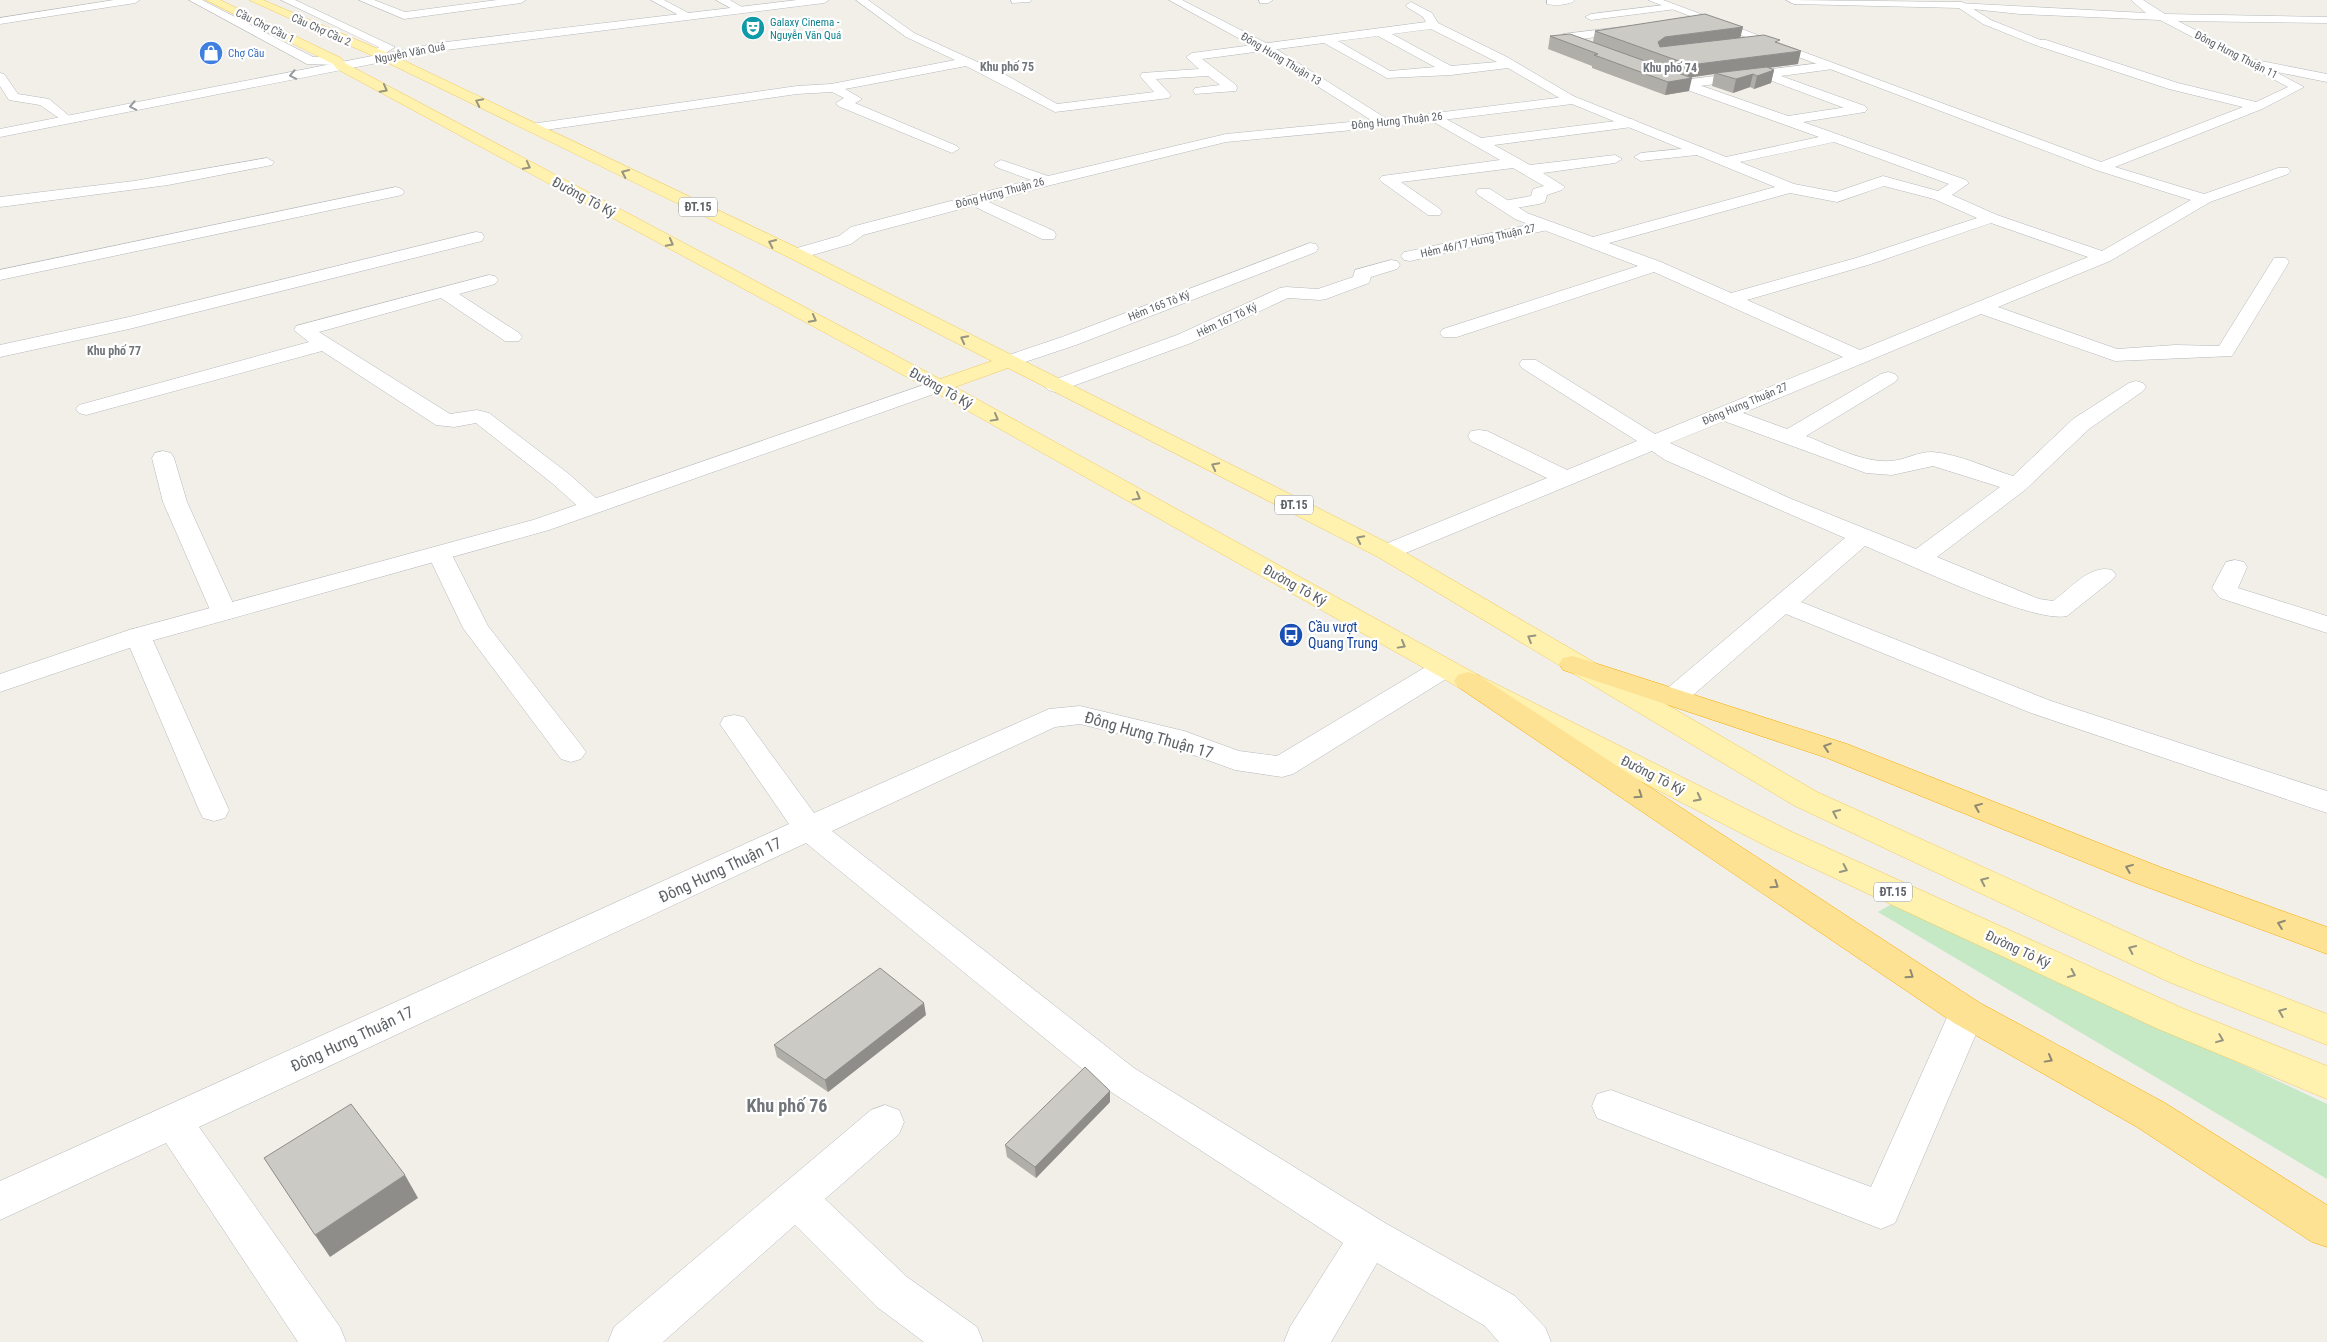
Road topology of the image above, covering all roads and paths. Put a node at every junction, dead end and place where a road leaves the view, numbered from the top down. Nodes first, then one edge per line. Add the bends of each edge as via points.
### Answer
1 (135, 0) edge
2 (194, 0) edge
3 (211, 0) edge
4 (254, 0) edge
5 (364, 0) edge
6 (520, 0) edge
7 (656, 0) edge
8 (721, 0) edge
9 (824, 0) edge
10 (861, 0) edge
11 (1174, 0) edge
12 (1264, 0) edge
13 (1268, 0) edge
14 (1570, 0) edge
15 (1653, 0) edge
16 (2136, 0) edge
17 (318, 1) edge
18 (1793, 1) edge
19 (290, 2) edge
20 (1551, 2) dead end
21 (1411, 5) dead end
22 (1962, 5) junction
23 (1672, 7) junction
24 (2288, 8) dead end
25 (740, 9) junction
26 (688, 16) junction
27 (1591, 16) dead end
28 (2162, 16) junction
29 (0, 20) edge
30 (1706, 20) junction
31 (2322, 20) edge
32 (1676, 23) edge
33 (1434, 25) junction
34 (1647, 27) edge
35 (1380, 32) junction
36 (1326, 39) junction
37 (1763, 41) junction
38 (1736, 45) edge
39 (1264, 47) junction
40 (1593, 51) edge
41 (382, 55) junction
42 (1192, 56) junction
43 (1176, 58) dead end
44 (966, 62) junction
45 (2252, 63) junction
46 (339, 64) junction
47 (1510, 64) junction
48 (1829, 66) junction
49 (1451, 71) junction
50 (1647, 71) edge
51 (1209, 72) junction
52 (1764, 74) junction
53 (0, 77) edge
54 (2327, 78) edge
55 (1683, 84) junction
56 (831, 88) junction
57 (1200, 91) dead end
58 (1573, 100) junction
59 (2257, 106) junction
60 (1435, 117) junction
61 (66, 118) junction
62 (1787, 121) junction
63 (1385, 123) junction
64 (1632, 123) junction
65 (531, 128) junction
66 (0, 133) edge
67 (1835, 138) junction
68 (1480, 142) junction
69 (952, 149) dead end
70 (1701, 151) junction
71 (1641, 157) dead end
72 (1615, 159) dead end
73 (1726, 161) junction
74 (266, 162) dead end
75 (1001, 164) dead end
76 (1522, 167) junction
77 (2100, 167) junction
78 (2283, 171) dead end
79 (1047, 181) junction
80 (1790, 188) junction
81 (396, 192) dead end
82 (1484, 192) dead end
83 (1940, 196) junction
84 (2204, 199) junction
85 (973, 200) junction
86 (0, 202) edge
87 (1504, 205) junction
88 (1434, 212) dead end
89 (1991, 218) junction
90 (1546, 226) junction
91 (1048, 234) dead end
92 (476, 237) dead end
93 (1590, 243) junction
94 (1310, 248) dead end
95 (796, 254) junction
96 (1410, 256) dead end
97 (2104, 257) junction
98 (2280, 262) dead end
99 (1391, 264) dead end
100 (1655, 266) junction
101 (0, 275) edge
102 (489, 280) dead end
103 (444, 292) junction
104 (1730, 299) junction
105 (1979, 307) junction
106 (1450, 333) dead end
107 (512, 337) dead end
108 (325, 344) junction
109 (0, 351) edge
110 (1859, 357) junction
111 (1008, 362) junction
112 (1529, 364) dead end
113 (1888, 378) dead end
114 (938, 386) junction
115 (1056, 386) junction
116 (2136, 387) dead end
117 (86, 409) dead end
118 (1723, 413) junction
119 (1479, 436) dead end
120 (1790, 437) junction
121 (1654, 442) junction
122 (163, 458) dead end
123 (1565, 478) junction
124 (2017, 485) junction
125 (591, 506) junction
126 (1862, 536) junction
127 (1387, 552) junction
128 (440, 555) junction
129 (1920, 559) junction
130 (2235, 567) dead end
131 (2103, 575) dead end
132 (1784, 604) junction
133 (224, 612) junction
134 (2327, 625) edge
135 (138, 636) junction
136 (1573, 664) junction
137 (1456, 675) junction
138 (0, 683) edge
139 (1674, 697) junction
140 (734, 724) dead end
141 (571, 752) dead end
142 (2327, 802) edge
143 (214, 810) dead end
144 (810, 829) junction
145 (2327, 941) edge
146 (1967, 1013) junction
147 (2327, 1030) edge
148 (2327, 1084) edge
149 (1611, 1106) dead end
150 (172, 1120) junction
151 (885, 1122) dead end
152 (796, 1199) junction
153 (0, 1200) edge
154 (2327, 1228) edge
155 (1370, 1237) junction
156 (324, 1342) edge
157 (630, 1342) edge
158 (961, 1342) edge
159 (1306, 1342) edge
160 (1529, 1342) edge

1 - 29 street
2 - 46 street via 311,61
3 - 46 main road, Cầu Chợ Cầu 1
4 - 41 main road, Cầu Chợ Cầu 2
5 - 6 street via 404,16
7 - 26 street
8 - 25 street
9 - 25 street, Nguyễn Văn Quá
10 - 44 street via 910,35
11 - 39 street, Đông Hưng Thuận 13
12 - 13 street
14 - 20 street
15 - 23 street
16 - 28 street, Đông Hưng Thuận 11
17 - 19 street
18 - 22 street
19 - 41 street via 389,47
21 - 33 street via 1428,15
22 - 28 street via 2020,11
22 - 59 street via 1987,22 2042,43 2174,86
23 - 27 street
23 - 30 street
24 - 31 street
25 - 26 street, Nguyễn Văn Quá
26 - 41 street, Nguyễn Văn Quá
28 - 31 street
28 - 45 street, Đông Hưng Thuận 11
30 - 32 street
30 - 37 street
33 - 35 street
33 - 47 street
34 - 40 street via 1563,38
35 - 36 street
35 - 49 street
36 - 39 street
36 - 49 street via 1387,74 1404,76
37 - 38 street
37 - 48 street
39 - 42 street
39 - 63 street, Đông Hưng Thuận 13
41 - 46 street, Nguyễn Văn Quá
65 -> 41 main road, ĐT.15
42 - 43 street
42 - 51 street
44 - 51 street via 1055,108 1164,95 1146,76
44 - 56 street
45 - 54 street
45 - 59 street, Đông Hưng Thuận 11 via 2298,87
46 -> 61 street, Nguyễn Văn Quá
46 -> 114 main road, Đường Tô Ký / ĐT.15
47 - 49 street
47 - 58 street
48 - 52 street
48 - 77 street
50 - 55 street
51 - 57 street via 1231,88
52 - 55 street
52 - 62 street via 1860,109
53 - 61 street via 14,97 44,102
55 - 62 street
56 - 65 street via 797,90
56 - 69 street via 855,99 844,103
58 - 60 street, Đông Hưng Thuận 26
58 - 64 street, Đông Hưng Thuận 26
59 - 77 street
60 - 63 street, Đông Hưng Thuận 26
60 - 68 street
61 - 66 street, Nguyễn Văn Quá
62 - 67 street
63 - 79 street, Đông Hưng Thuận 26 via 1226,138
64 - 68 street
64 - 70 street, Đông Hưng Thuận 26
95 -> 65 main road, ĐT.15
67 - 73 street
67 - 83 street via 1961,183
68 - 76 street
70 - 71 street
70 - 73 street, Đông Hưng Thuận 26
72 - 76 street
73 - 80 street, Đông Hưng Thuận 26
74 - 86 street via 98,191
75 - 79 street
76 - 87 street via 1557,187 1539,192 1538,199
76 - 88 street via 1387,179
77 - 84 street
78 - 84 street, Đông Hưng Thuận 27
79 - 85 street, Đông Hưng Thuận 26
80 - 83 street via 1837,197 1883,181
80 - 93 street
81 - 101 street
82 - 87 street
83 - 89 street
84 - 97 street, Đông Hưng Thuận 27
85 - 91 street
85 - 95 street, Đông Hưng Thuận 26 via 857,230 844,240
87 - 90 street via 1520,216
89 - 97 street
89 - 104 street via 1838,270
90 - 93 street
90 - 96 street, Hẻm 46/17 Hưng Thuận 27
92 - 109 street via 129,323
93 - 100 street
94 - 111 street, Hẻm 165 Tô Ký
111 -> 95 main road, ĐT.15
97 - 105 street, Đông Hưng Thuận 27
98 - 105 street via 2225,352 2115,355
99 - 115 street, Hẻm 167 Tô Ký via 1361,274 1363,279 1320,295 1286,292 1184,339
100 - 104 street
100 - 106 street
102 - 103 street
103 - 107 street
103 - 108 street via 303,330
104 - 110 street
105 - 110 street, Đông Hưng Thuận 27
108 - 117 street
108 - 125 street via 444,420 482,417
110 - 118 street, Đông Hưng Thuận 27
111 - 114 main road
111 - 115 main road, ĐT.15
112 - 121 street
113 - 120 street
114 - 125 street
114 -> 137 main road, Đường Tô Ký / ĐT.15
127 -> 115 main road, ĐT.15
116 - 124 street via 2081,424
118 - 120 street
118 - 121 street, Đông Hưng Thuận 27
119 - 123 street
120 - 124 street via 1866,466 1892,468 1924,459 1946,460
121 - 123 street, Đông Hưng Thuận 27
121 - 126 street via 1674,455
122 - 133 street via 176,502
123 - 127 street, Đông Hưng Thuận 27
124 - 129 street
125 - 128 street via 541,526
126 - 129 street
126 - 132 street
136 -> 127 main road, ĐT.15
128 - 133 street
128 - 141 street via 476,628
129 - 131 street via 2032,605 2053,610 2058,610
130 - 134 street via 2224,588 2229,593
132 - 139 street
132 - 142 street via 2041,707
133 - 135 street
135 - 138 street
135 - 143 street
136 - 139 highway
147 -> 136 main road, ĐT.15 via 2181,972 1806,799
137 - 144 street, Đông Hưng Thuận 17 via 1282,767 1235,760 1174,738 1080,714 1049,718
137 -> 146 highway
137 -> 148 main road, Đường Tô Ký / ĐT.15 via 1781,840 2169,1018
145 -> 139 highway via 2148,875 1837,751
140 - 144 street
144 - 150 street, Đông Hưng Thuận 17
144 - 155 street via 1121,1079
146 - 149 street via 1881,1210
146 -> 154 highway via 2151,1115
150 - 153 street, Đông Hưng Thuận 17
150 - 156 street
151 - 152 street
152 - 157 street
152 - 158 street via 892,1292
155 - 159 street
155 - 160 street via 1500,1312

